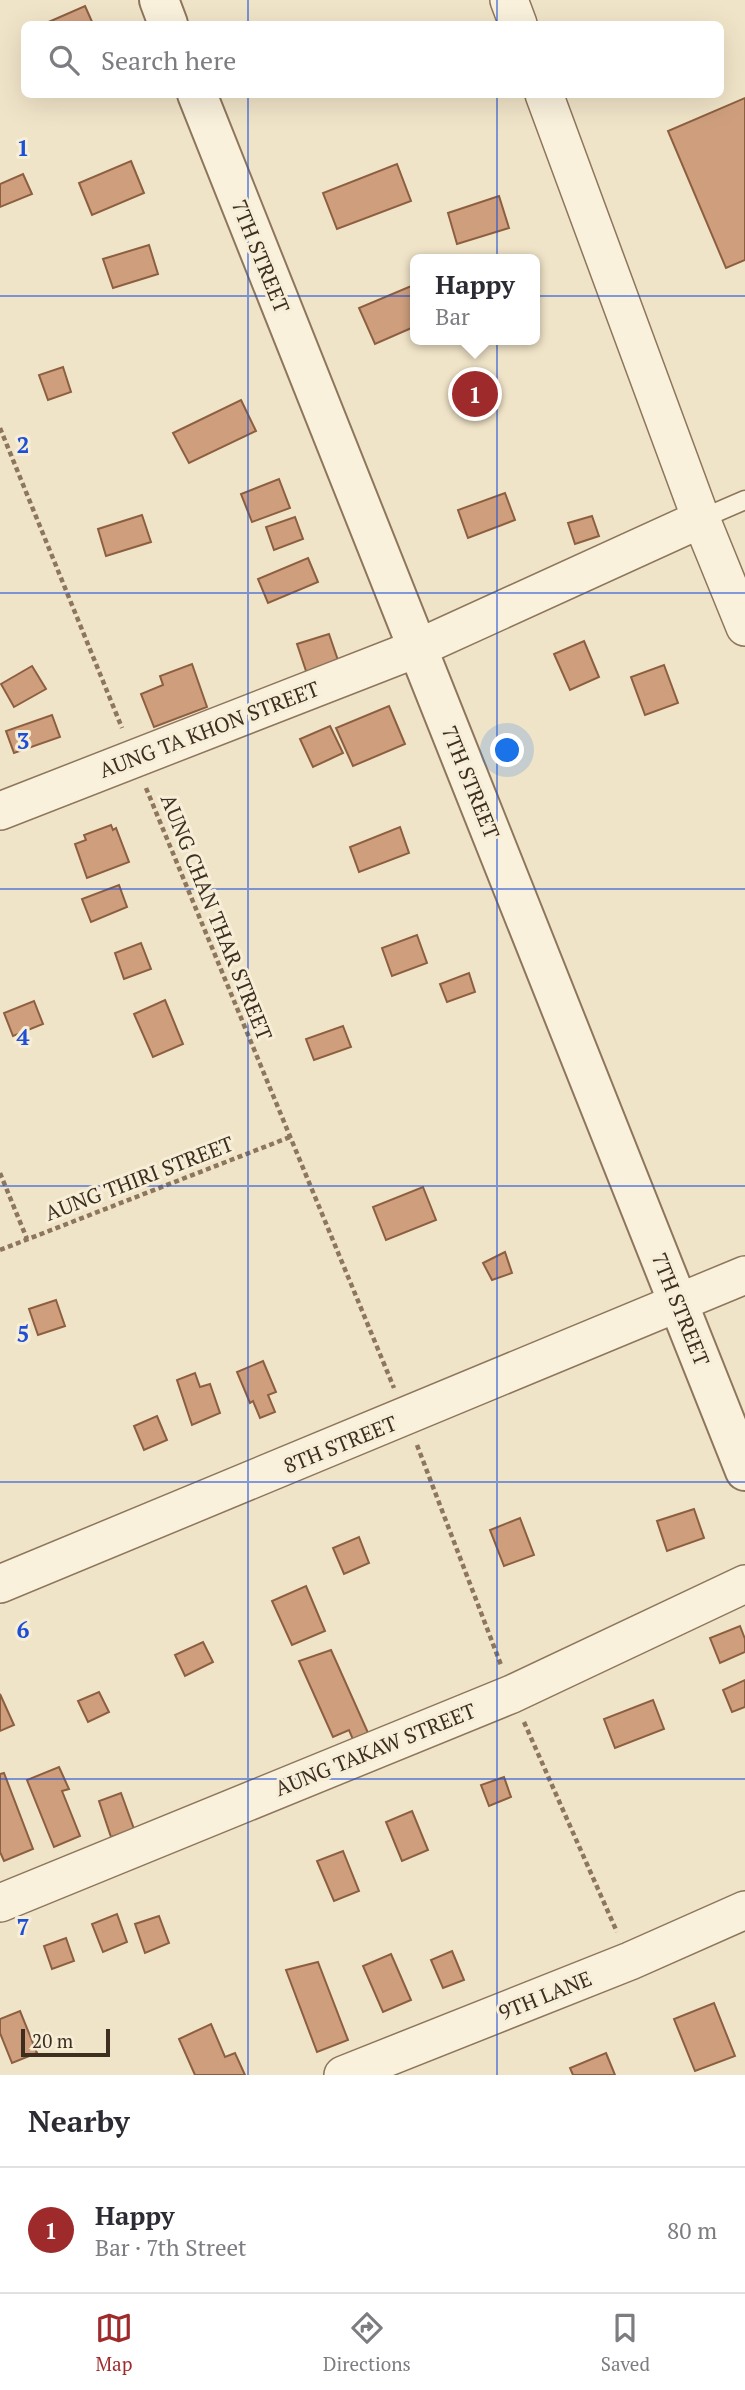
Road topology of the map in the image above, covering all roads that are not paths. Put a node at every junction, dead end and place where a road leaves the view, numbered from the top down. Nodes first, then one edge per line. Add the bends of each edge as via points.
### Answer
1 (159, 0) edge
2 (509, 0) edge
3 (168, 21) edge
4 (517, 21) edge
5 (199, 98) edge
6 (545, 98) edge
7 (745, 500) edge
8 (701, 519) junction
9 (745, 627) edge
10 (418, 648) junction
11 (0, 811) edge
12 (745, 1275) edge
13 (679, 1305) junction
14 (745, 1471) edge
15 (0, 1584) edge
16 (745, 1584) edge
17 (0, 1903) edge
18 (745, 1910) edge
19 (343, 2075) edge

1 - 3 street
2 - 4 street
5 - 10 street, 7TH STREET
6 - 8 street
7 - 8 lane
8 - 9 street
8 - 10 street, AUNG TA KHON STREET
10 - 11 street, AUNG TA KHON STREET
10 - 13 street, 7TH STREET
12 - 13 street, 8TH STREET
13 - 14 street, 7TH STREET
13 - 15 street, 8TH STREET
16 - 17 street, AUNG TAKAW STREET via 512,1693
18 - 19 street, 9TH LANE via 630,1961

